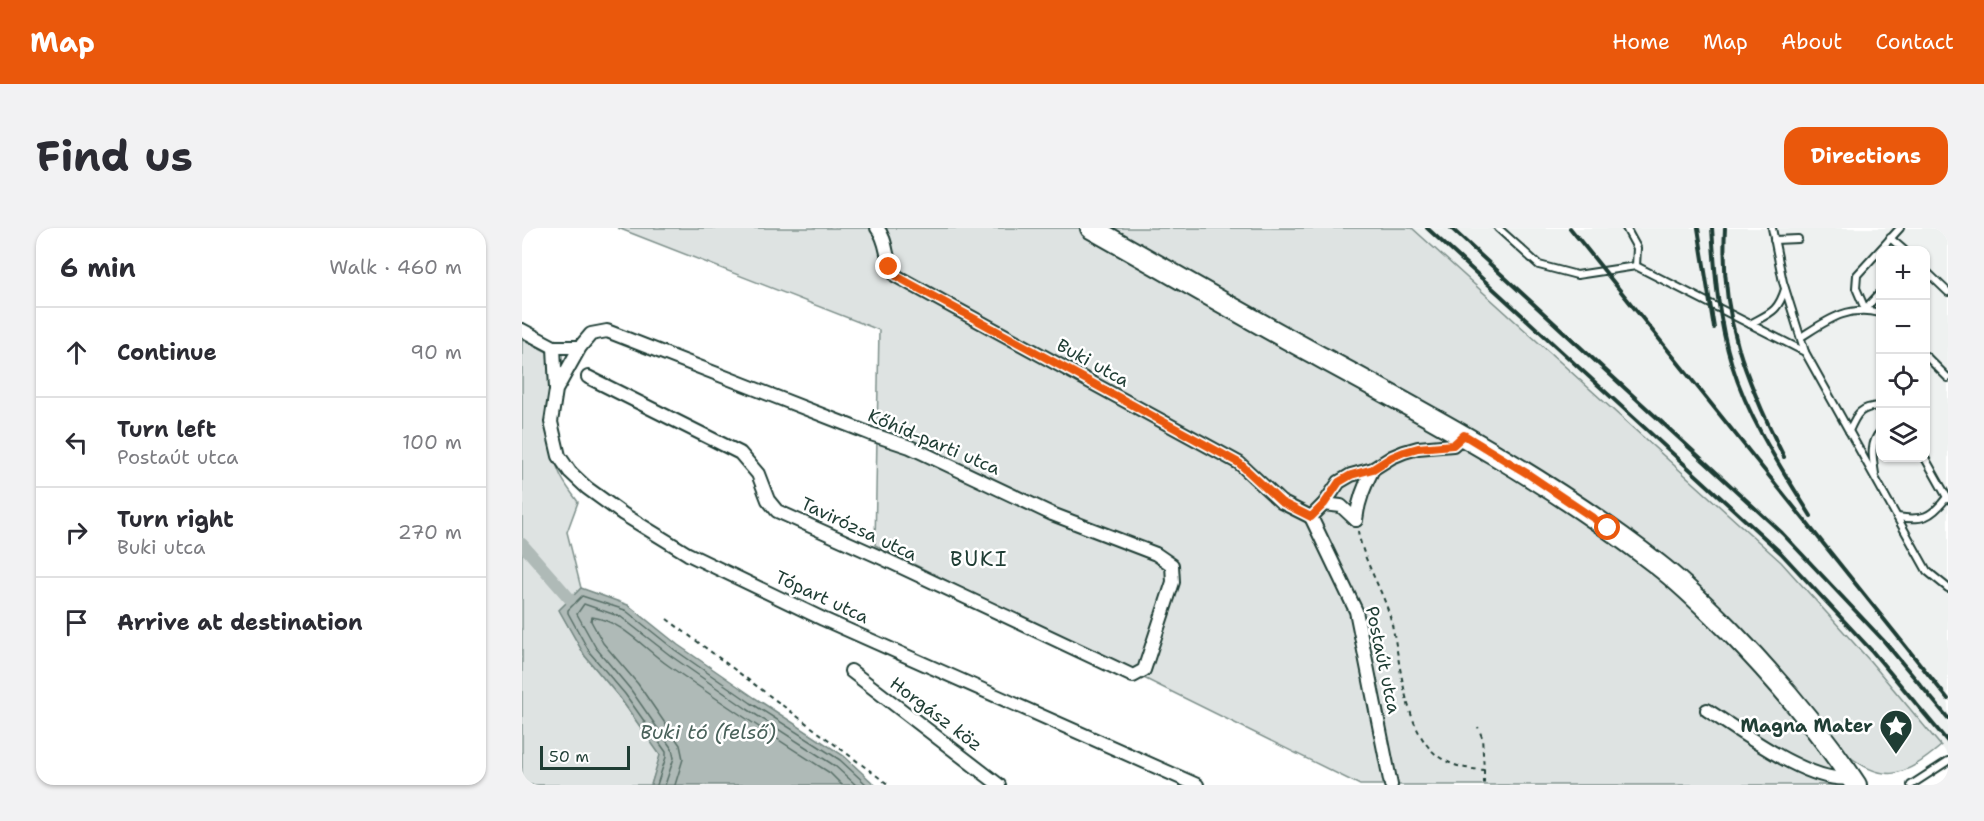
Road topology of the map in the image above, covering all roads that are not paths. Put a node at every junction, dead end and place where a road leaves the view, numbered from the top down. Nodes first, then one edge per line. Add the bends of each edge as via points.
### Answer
1 (878, 228) edge
2 (1091, 228) edge
3 (1498, 228) edge
4 (1626, 228) edge
5 (1772, 228) edge
6 (1900, 228) edge
7 (1890, 238) junction
8 (1798, 239) dead end
9 (1774, 240) junction
10 (1899, 246) edge
11 (1636, 266) junction
12 (1930, 275) edge
13 (1785, 290) junction
14 (1948, 292) edge
15 (1876, 298) edge
16 (1865, 309) junction
17 (1876, 312) edge
18 (1750, 324) junction
19 (522, 330) edge
20 (1801, 337) junction
21 (580, 346) junction
22 (554, 347) junction
23 (1805, 352) junction
24 (1930, 360) edge
25 (1947, 376) edge
26 (588, 377) dead end
27 (556, 390) junction
28 (1876, 406) edge
29 (1849, 431) junction
30 (1464, 435) junction
31 (1876, 437) edge
32 (1927, 462) edge
33 (1373, 469) junction
34 (1876, 480) junction
35 (1947, 499) edge
36 (1324, 504) junction
37 (1311, 517) junction
38 (1897, 517) junction
39 (1948, 588) edge
40 (1144, 670) joint
41 (850, 671) dead end
42 (1707, 710) dead end
43 (1948, 761) edge
44 (1854, 782) edge
45 (999, 785) edge
46 (1197, 785) edge
47 (1391, 785) edge
48 (1911, 785) edge

1 - 37 street, Buki utca via 889,267 896,276 1239,463 1281,502
2 - 30 main road
3 - 11 lane via 1539,265 1577,275
4 - 11 lane via 1637,248
5 - 9 lane
6 - 7 lane
7 - 10 lane
7 - 16 lane via 1857,275 1856,288
8 - 9 lane
9 - 13 lane
11 - 18 lane
12 - 14 lane
13 - 18 lane via 1781,304
13 - 20 lane
15 - 16 lane
16 - 17 lane
16 - 20 lane via 1834,316
18 - 23 lane
19 - 22 street
20 - 23 lane
21 - 22 street
21 - 27 street, Tópart utca
21 - 40 street, Kőhíd-parti utca via 591,334 607,332 910,447 1052,514 1156,554 1172,566 1173,582
22 - 27 street
23 - 29 lane
24 - 25 lane
26 - 40 street, Tavirózsa utca via 740,453 758,474 777,511 1133,676
27 - 46 street, Tópart utca via 551,422 559,456 587,488 622,514 688,554 823,619
28 - 29 lane via 1856,415
29 - 34 lane
30 - 33 street via 1453,445 1404,452
30 - 44 main road via 1582,509 1687,589 1780,684
31 - 34 lane
32 - 35 lane
33 - 36 street via 1339,482
33 - 36 street via 1360,495 1356,520 1341,506
34 - 38 lane
35 - 38 lane via 1922,518
36 - 37 street
37 - 47 street, Postaút utca via 1356,610
38 - 39 lane via 1927,571
41 - 45 street, Horgász köz
42 - 44 street via 1817,775
43 - 48 lane

